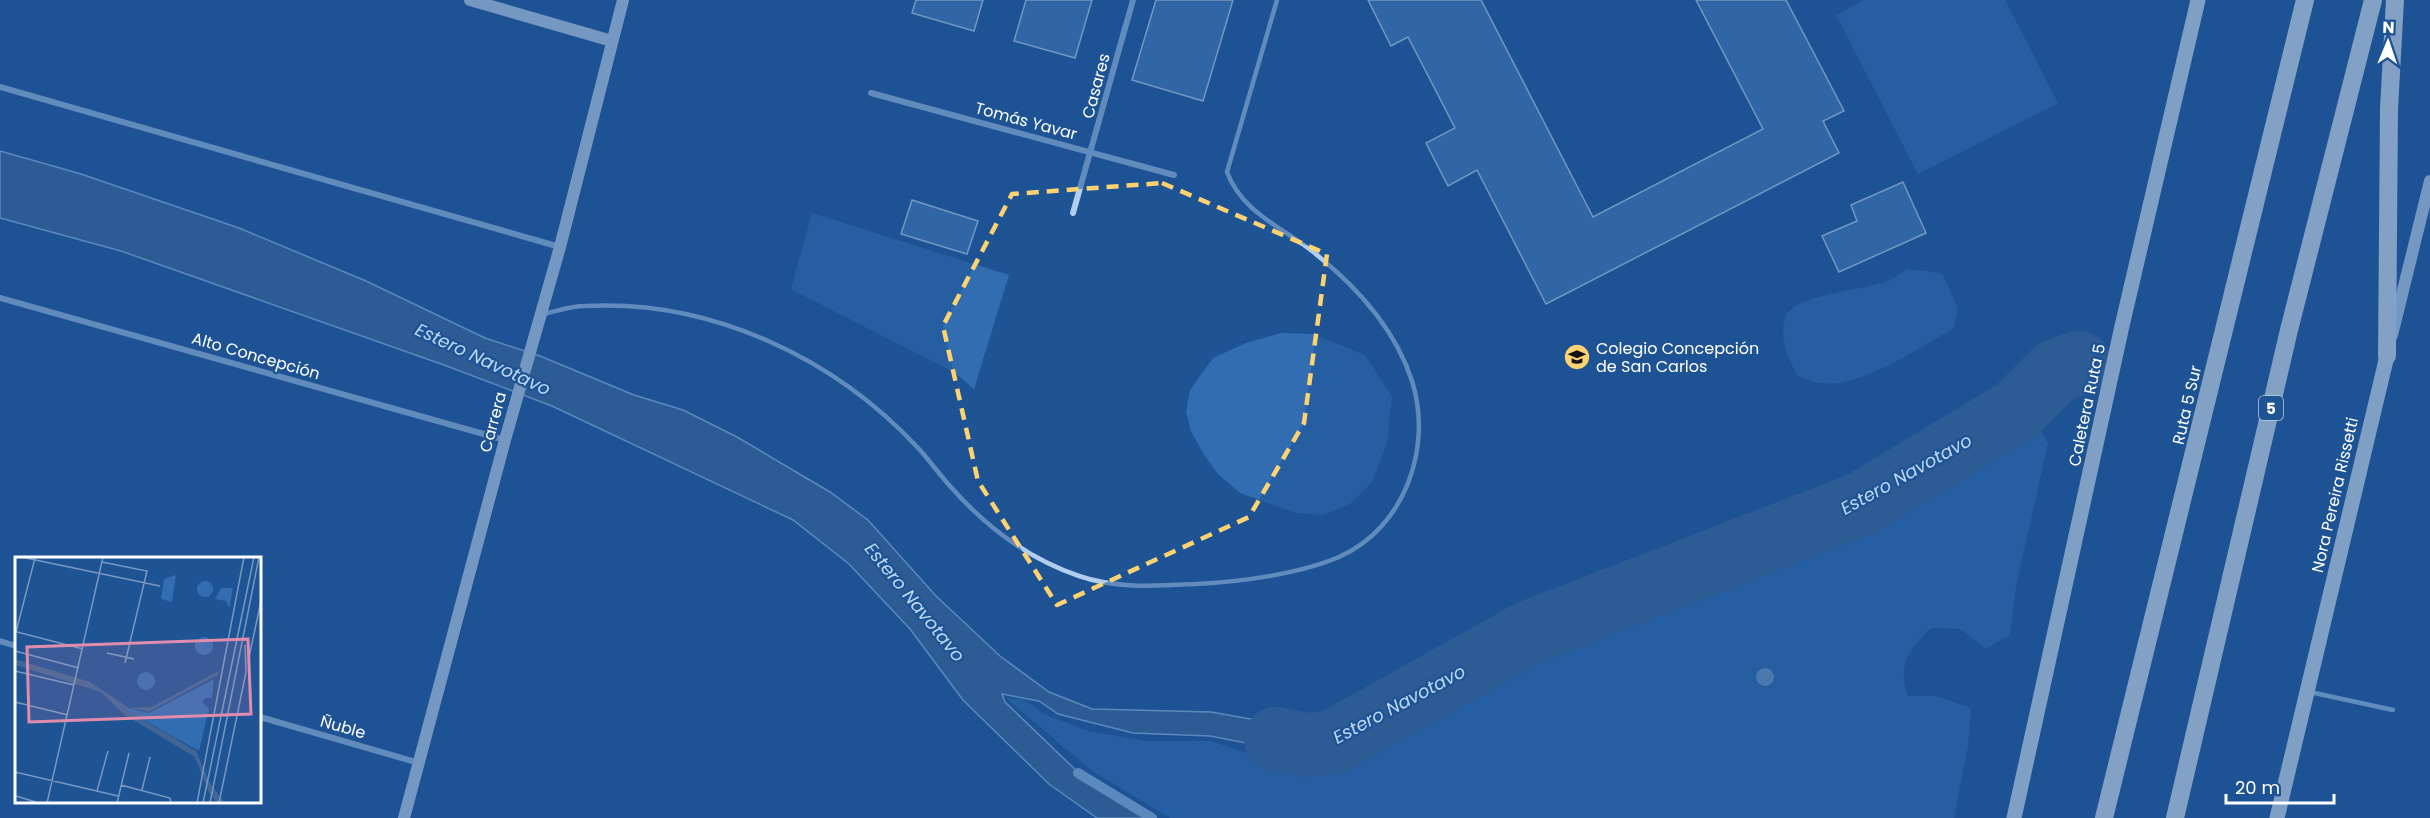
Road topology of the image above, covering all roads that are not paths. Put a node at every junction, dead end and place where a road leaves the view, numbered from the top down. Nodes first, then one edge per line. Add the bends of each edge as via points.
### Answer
1 (470, 0) edge
2 (623, 0) edge
3 (1133, 0) edge
4 (1277, 0) edge
5 (2198, 0) edge
6 (2305, 0) edge
7 (2373, 0) edge
8 (2395, 0) edge
9 (612, 41) junction
10 (0, 87) edge
11 (871, 93) dead end
12 (1091, 152) junction
13 (1174, 175) dead end
14 (2430, 181) edge
15 (1073, 213) dead end
16 (560, 247) junction
17 (0, 297) edge
18 (542, 314) junction
19 (2387, 356) junction
20 (505, 440) junction
21 (0, 641) edge
22 (15, 646) edge
23 (2307, 692) junction
24 (2393, 710) dead end
25 (261, 717) edge
26 (419, 764) junction
27 (404, 818) edge
28 (2014, 818) edge
29 (2104, 818) edge
30 (2175, 818) edge
31 (2277, 818) edge

1 - 9 street
2 - 9 street, Carrera
3 - 12 street, Casares
4 - 18 lane via 1227,172 1240,199 1311,250 1364,300 1400,353 1417,404 1418,449 1405,491 1381,526 1342,556 1319,564 1214,583 1133,586 1081,577 1035,556 1003,535 974,512 890,420 857,392 796,354 740,330 670,312 583,306
5 - 28 main road, Caletera Ruta 5
6 - 29 highway, Ruta 5 Sur
7 - 30 highway, 5 via 2289,330
8 - 19 highway via 2389,109
9 - 16 street, Carrera
10 - 16 street
11 - 12 street, Tomás Yavar
12 - 13 street, Tomás Yavar
12 - 15 street, Casares
14 - 19 street, Nora Pereira Rissetti
16 - 18 street, Carrera
17 - 20 street, Alto Concepción
18 - 20 street, Carrera
19 - 23 main road, Nora Pereira Rissetti
20 - 26 street, Carrera
21 - 22 street
23 - 24 lane
23 - 31 main road, Nora Pereira Rissetti
25 - 26 street, Ñuble
26 - 27 street, Carrera

